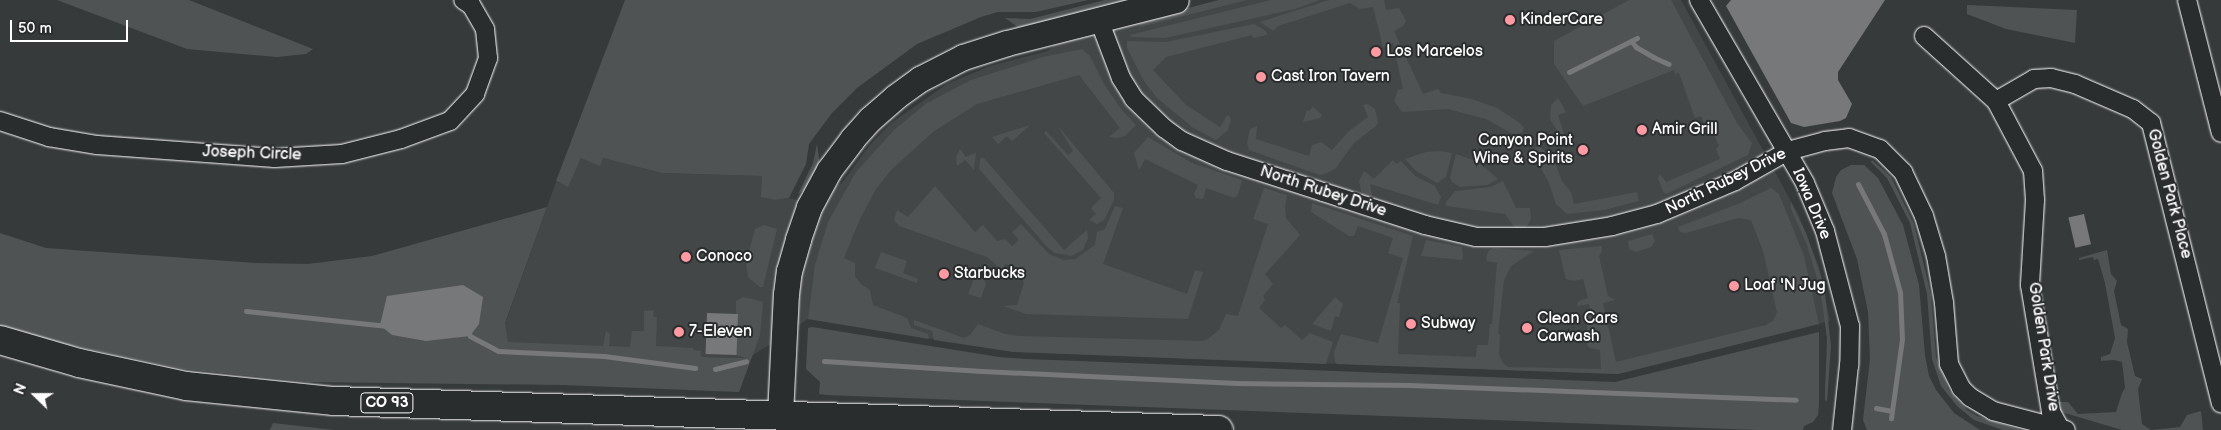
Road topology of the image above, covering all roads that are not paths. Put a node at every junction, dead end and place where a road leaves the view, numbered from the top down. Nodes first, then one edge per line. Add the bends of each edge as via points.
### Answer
1 (463, 0) edge
2 (1176, 0) edge
3 (1699, 0) edge
4 (2187, 0) edge
5 (1099, 20) junction
6 (1924, 36) dead end
7 (1996, 101) junction
8 (0, 121) edge
9 (2221, 133) edge
10 (1788, 151) junction
11 (0, 340) edge
12 (2221, 403) edge
13 (780, 422) edge
14 (2063, 429) edge
15 (1219, 430) edge
16 (1842, 430) edge

1 - 8 street, Joseph Circle via 471,5 485,29 488,58 475,94 450,121 401,139 342,154 275,158 97,145 49,137
2 - 5 street
3 - 10 street, Iowa Drive
4 - 9 street
5 - 10 street, North Rubey Drive via 1134,99 1182,141 1227,161 1425,225 1476,236 1545,238 1657,214 1735,181
5 - 13 street via 982,50 945,65 895,97 852,140 829,170 809,208 789,270
6 - 7 street, Golden Park Drive
7 - 12 street, Golden Park Place via 2034,79 2051,78 2075,84 2133,109 2151,123
7 - 14 street, Golden Park Drive via 2033,171 2035,210 2030,284 2051,412
10 - 14 street, North Rubey Drive via 1849,138 1880,149 1903,172 1924,216 1936,256 1944,303 1946,351 1957,382 1970,397 1994,411
10 - 16 street, Iowa Drive via 1825,231 1850,326
11 - 13 highway, CO 93 via 79,363 186,386 289,398
13 - 15 highway, CO 93

